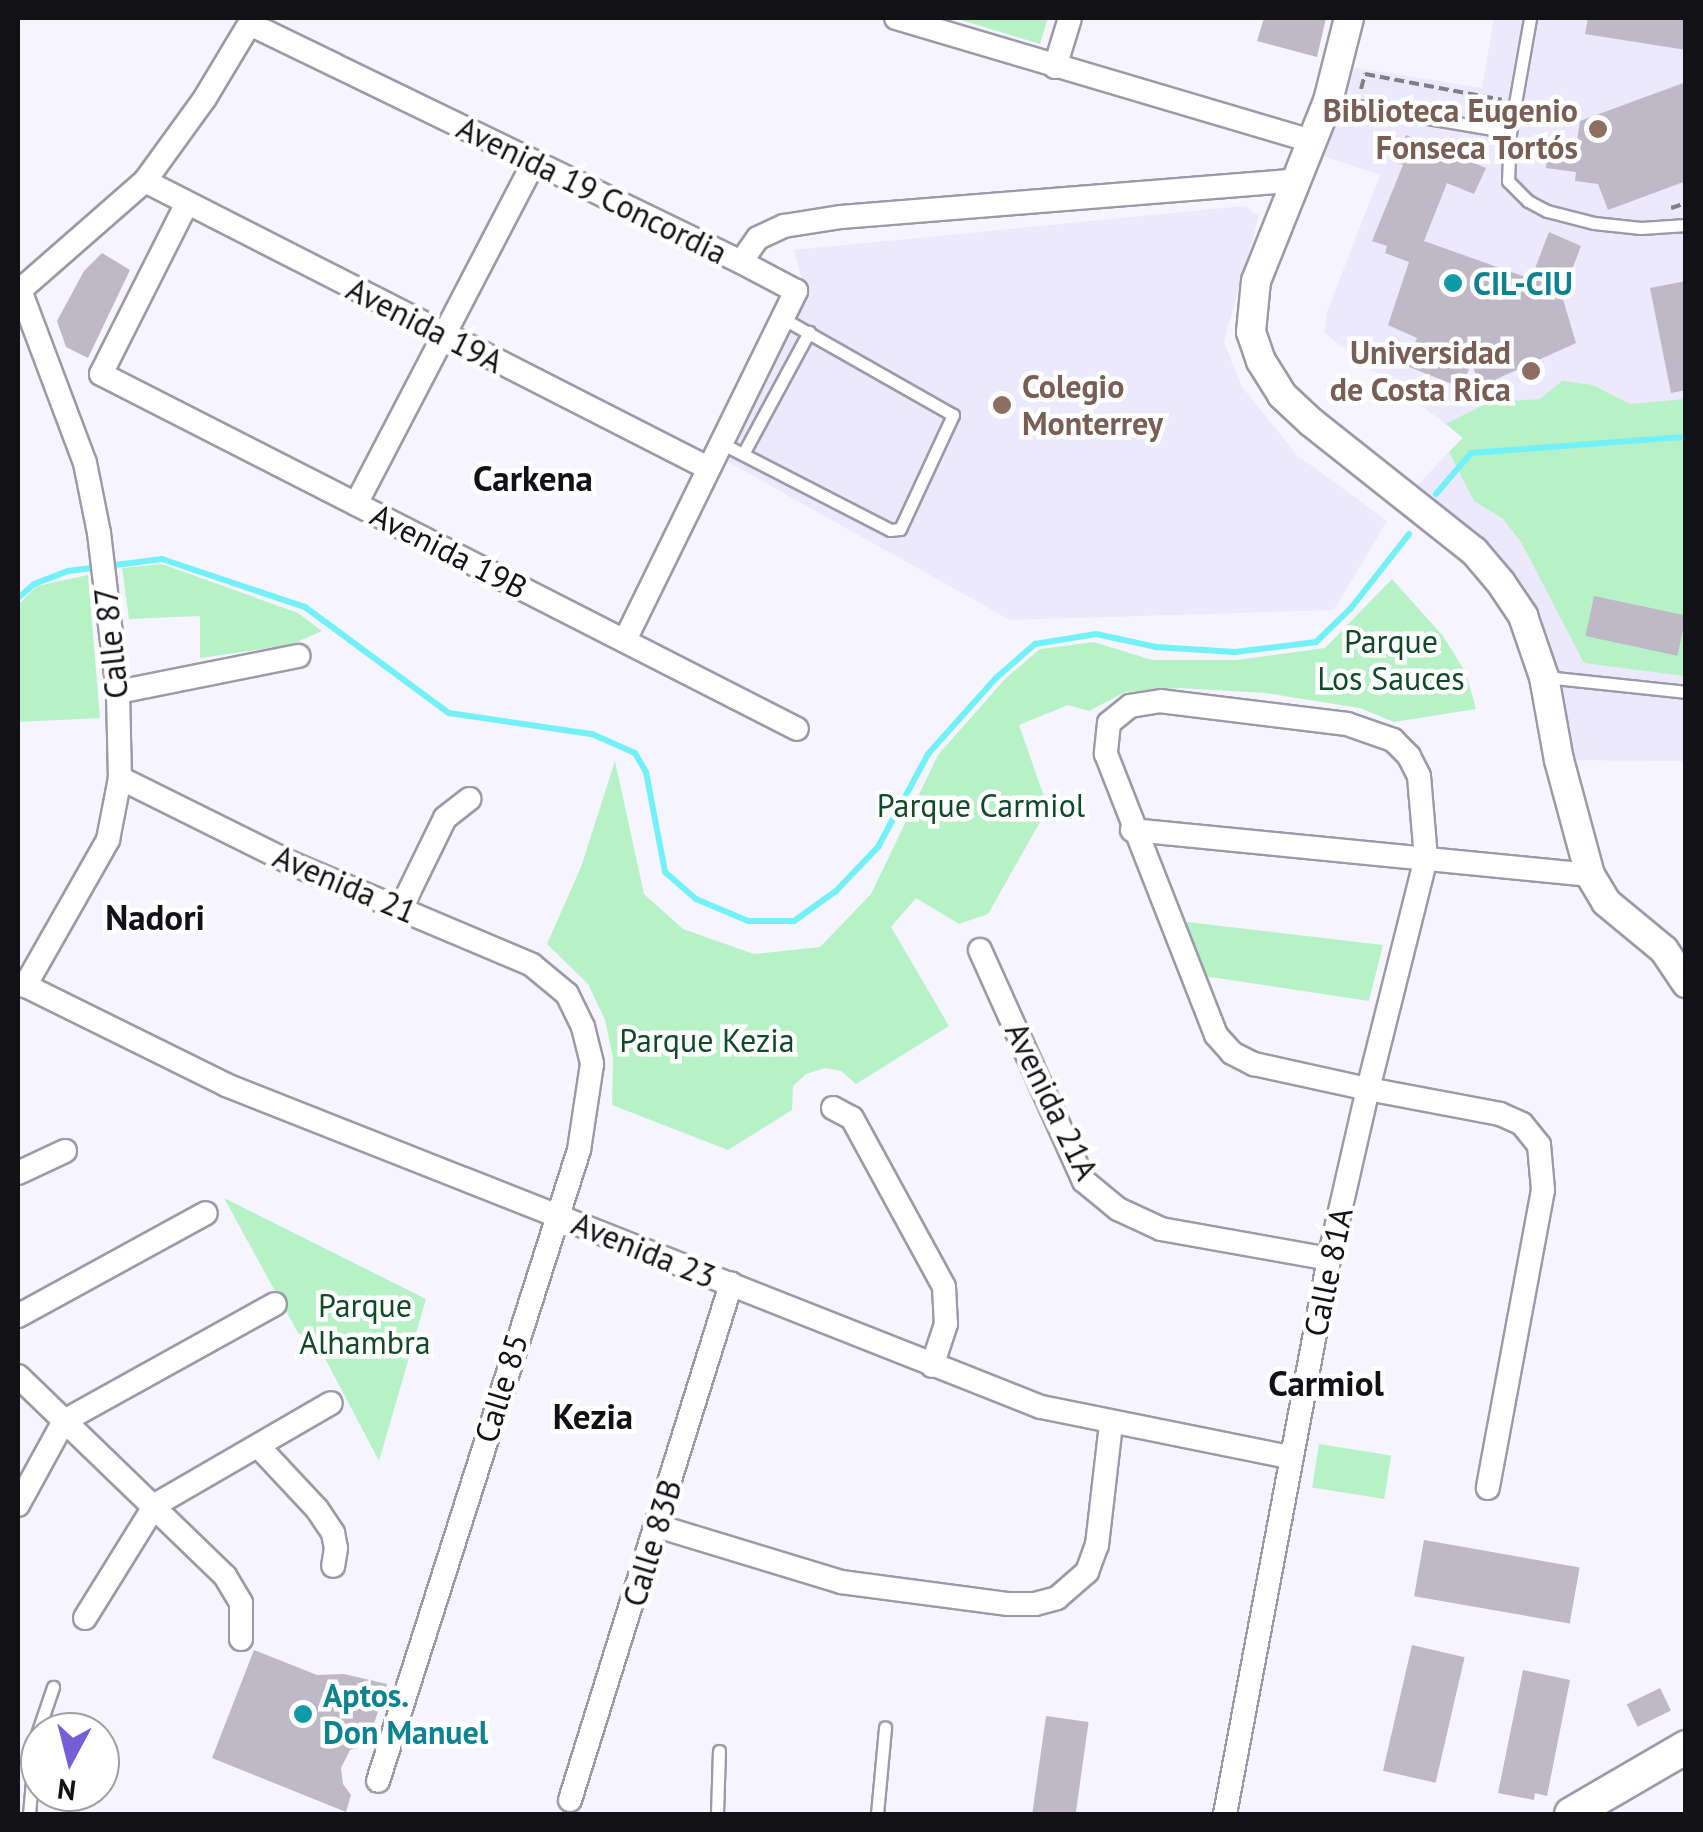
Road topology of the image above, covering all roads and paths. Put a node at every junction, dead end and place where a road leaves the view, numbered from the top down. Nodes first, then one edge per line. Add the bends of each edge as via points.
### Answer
1 (896, 18) edge
2 (1070, 18) edge
3 (1349, 18) edge
4 (1530, 18) edge
5 (252, 20) edge
6 (1054, 67) junction
7 (1328, 101) junction
8 (1510, 132) junction
9 (1312, 140) junction
10 (534, 162) junction
11 (1298, 180) junction
12 (145, 181) junction
13 (186, 205) junction
14 (1686, 225) edge
15 (741, 262) junction
16 (19, 291) edge
17 (782, 318) junction
18 (809, 332) junction
19 (444, 334) junction
20 (719, 442) junction
21 (743, 454) junction
22 (706, 467) junction
23 (356, 504) junction
24 (625, 640) junction
25 (298, 656) dead end
26 (1544, 677) junction
27 (118, 692) junction
28 (1686, 692) edge
29 (797, 729) dead end
30 (120, 778) junction
31 (469, 799) dead end
32 (1132, 830) junction
33 (1426, 858) junction
34 (1590, 875) junction
35 (402, 908) junction
36 (980, 950) dead end
37 (1686, 982) edge
38 (21, 984) edge
39 (568, 994) joint
40 (1368, 1089) junction
41 (833, 1108) dead end
42 (65, 1151) dead end
43 (18, 1173) edge
44 (206, 1213) dead end
45 (555, 1215) junction
46 (1330, 1259) junction
47 (731, 1284) junction
48 (275, 1304) dead end
49 (18, 1316) edge
50 (932, 1366) junction
51 (18, 1376) edge
52 (331, 1403) dead end
53 (64, 1422) junction
54 (1111, 1424) junction
55 (258, 1446) junction
56 (1290, 1457) junction
57 (1488, 1488) dead end
58 (18, 1505) edge
59 (155, 1506) junction
60 (657, 1526) junction
61 (332, 1566) dead end
62 (85, 1618) dead end
63 (241, 1639) dead end
64 (53, 1687) dead end
65 (885, 1727) dead end
66 (1686, 1747) edge
67 (719, 1751) dead end
68 (378, 1780) dead end
69 (570, 1800) dead end
70 (29, 1814) edge
71 (716, 1814) edge
72 (877, 1814) edge
73 (1224, 1814) edge
74 (1570, 1814) edge

1 - 6 street
2 - 6 street
3 - 7 street
4 - 8 lane
5 - 10 street, Avenida 19 Concordia
5 - 12 street
6 - 9 street
7 - 8 lane
7 - 9 street
8 - 14 lane via 1508,181 1528,201 1594,223
9 - 11 street
10 - 15 street, Avenida 19 Concordia
10 - 19 street
11 - 15 street, Avenida 19 Concordia via 841,217 784,226 758,238
11 - 26 street via 1256,281 1251,332 1261,362 1311,422 1474,551 1523,616
12 - 13 street, Avenida 19A
12 - 16 street
13 - 19 street, Avenida 19A
13 - 23 street, Avenida 19B via 100,374
15 - 17 street via 796,291
16 - 27 street, Calle 87 via 84,463 100,532
17 - 18 lane
17 - 20 street
18 - 21 lane
18 - 21 lane via 953,415 900,528 890,530
19 - 22 street, Avenida 19A
19 - 23 street
20 - 21 lane
20 - 22 street
22 - 24 street
23 - 24 street, Avenida 19B
24 - 29 street, Avenida 19B
25 - 27 street
26 - 28 lane
26 - 34 street
27 - 30 street, Calle 87
30 - 35 street, Avenida 21 via 290,864
30 - 38 street, Calle 87 via 108,840
31 - 35 street via 445,818
32 - 33 street
32 - 33 street, Calle 81A via 1105,738 1117,713 1161,701 1346,724 1393,740 1418,776
32 - 40 street via 1216,1036 1254,1064
33 - 34 street
33 - 40 street, Calle 81A
34 - 37 street via 1606,902 1664,950
35 - 39 street, Avenida 21 via 532,964
36 - 46 street, Avenida 21A via 1084,1181 1118,1210 1161,1229
38 - 45 street, Avenida 23 via 226,1085
39 - 45 street, Calle 85 via 592,1064 579,1150
40 - 46 street, Calle 81A
40 - 57 street via 1500,1114 1522,1124 1539,1145 1544,1190
41 - 50 street via 852,1118 944,1287 946,1324
42 - 43 street
44 - 49 street
45 - 47 street, Avenida 23
45 - 68 street, Calle 85
46 - 56 street, Calle 81A
47 - 50 street, Avenida 23
47 - 60 street, Calle 83B
48 - 53 street
50 - 54 street, Avenida 23 via 1041,1407
51 - 53 street
52 - 55 street
53 - 58 street
53 - 59 street
54 - 56 street, Avenida 23
54 - 60 street via 1097,1544 1087,1572 1057,1598 1009,1604 841,1582
55 - 59 street
55 - 61 street via 318,1509 336,1548
56 - 73 street, Calle 81A
59 - 62 street
59 - 63 street via 225,1576 241,1603
60 - 69 street, Calle 83B
64 - 70 lane via 36,1737
65 - 72 lane
66 - 74 main road
67 - 71 lane

